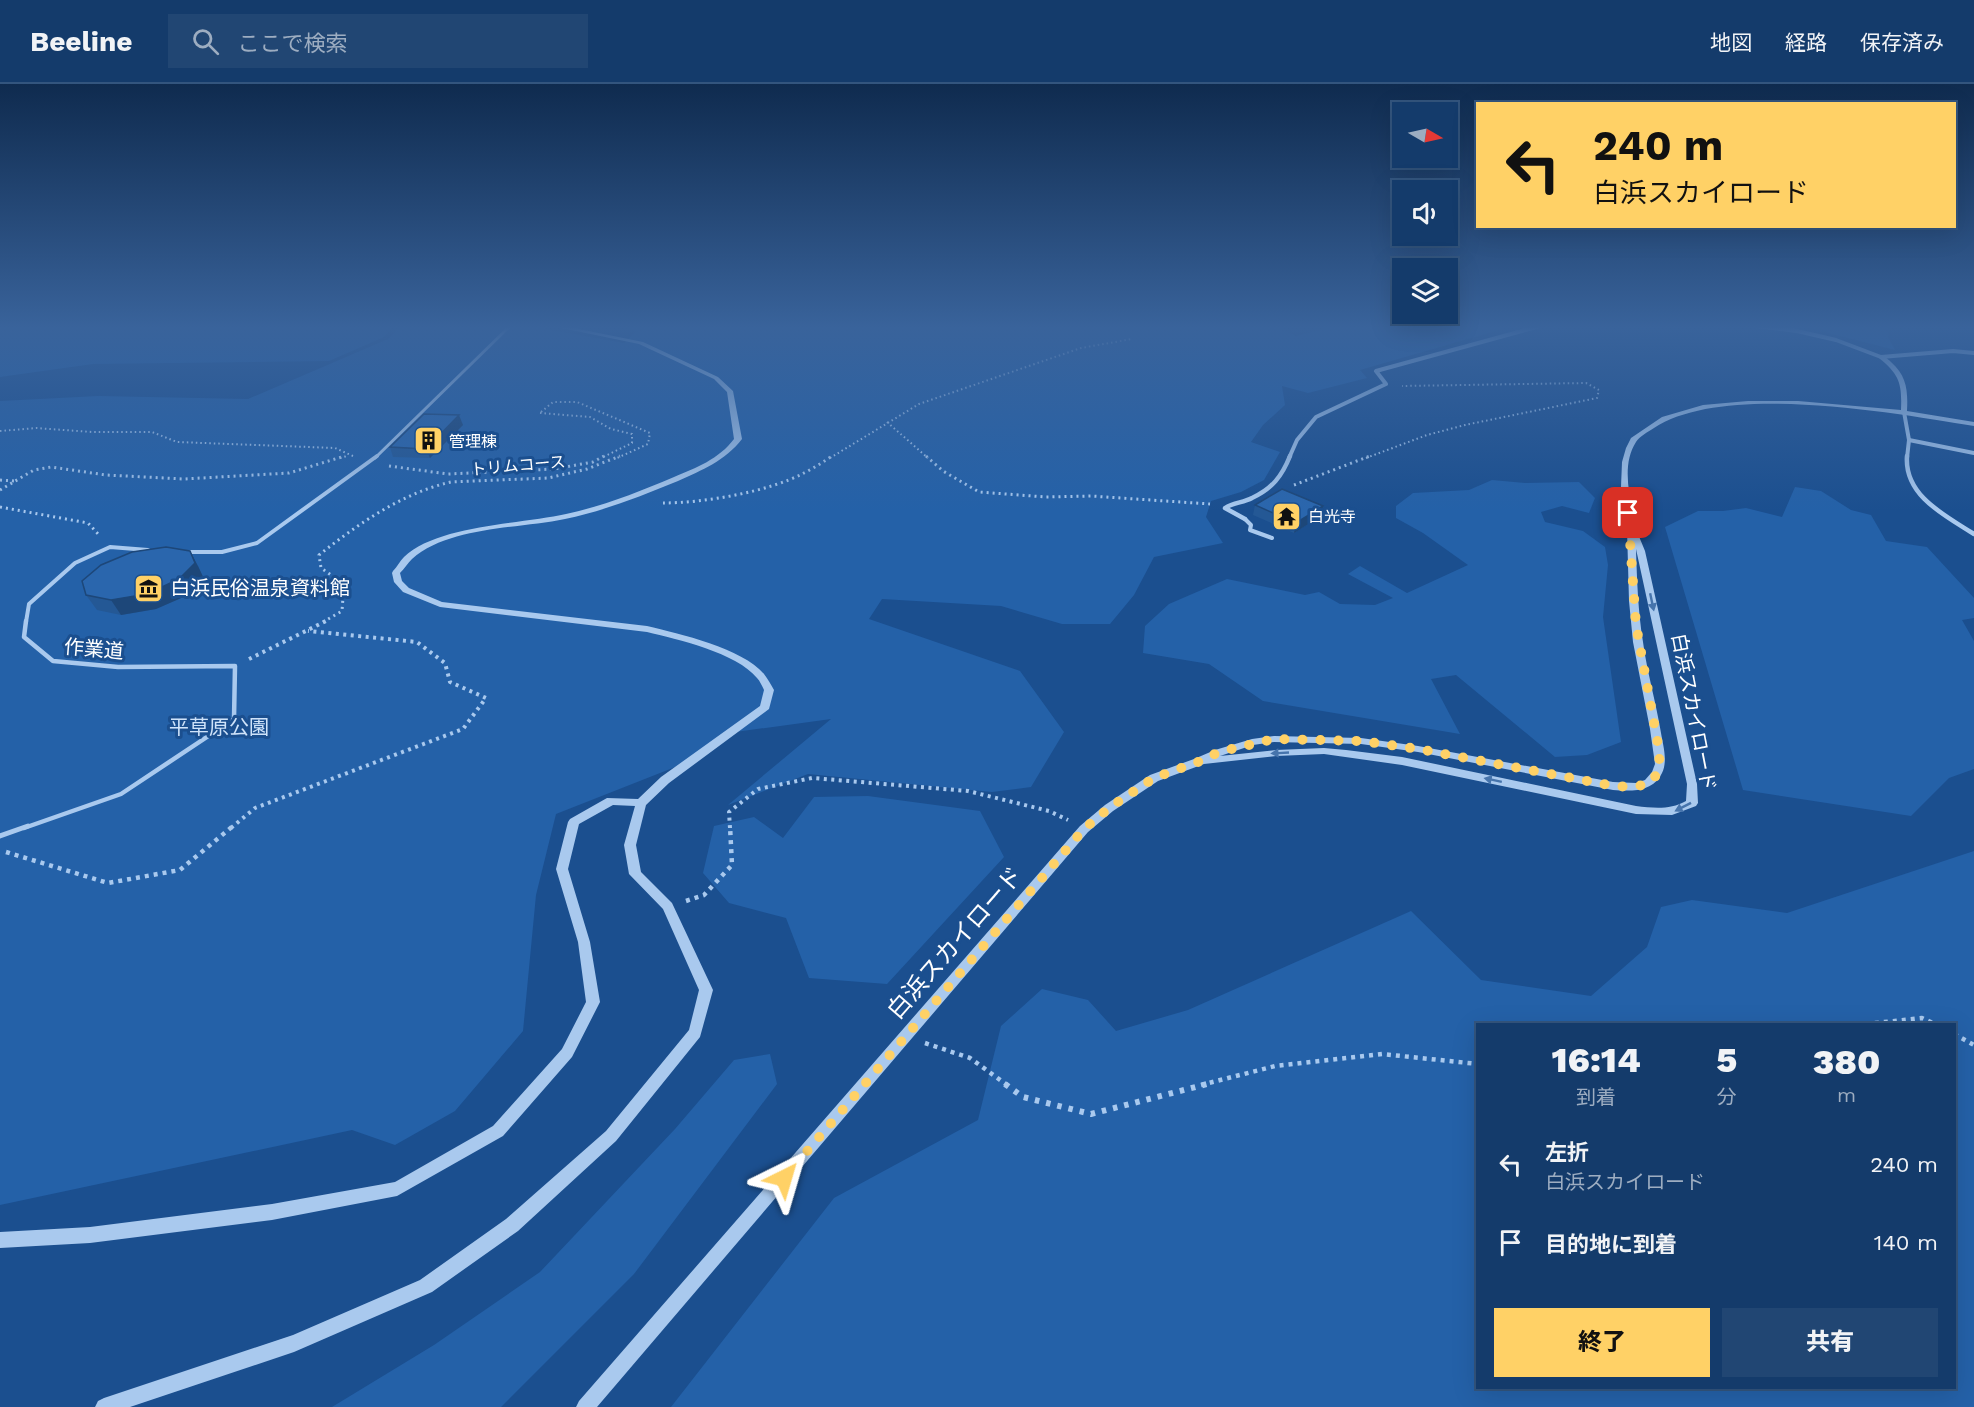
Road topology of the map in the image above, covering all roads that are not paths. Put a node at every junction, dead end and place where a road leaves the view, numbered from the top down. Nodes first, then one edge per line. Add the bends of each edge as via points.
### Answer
1 (447, 388) edge
2 (726, 388) edge
3 (1378, 388) edge
4 (1904, 388) edge
5 (1904, 412) junction
6 (1974, 424) edge
7 (1909, 440) junction
8 (1974, 453) edge
9 (1245, 519) joint
10 (1630, 525) junction
11 (1974, 534) edge
12 (1272, 538) dead end
13 (157, 551) edge
14 (180, 553) edge
15 (1198, 762) junction
16 (641, 803) junction
17 (0, 836) edge
18 (0, 1240) edge
19 (104, 1407) edge
20 (585, 1407) edge

1 - 14 lane via 369,464 257,543 222,552
2 - 16 street via 738,439 724,455 622,501 440,541 410,555 396,573 406,590 440,604 668,633 733,658 759,673 769,690 765,707 665,780
3 - 9 street via 1316,417 1297,440 1275,484 1251,499 1225,508
4 - 5 street
5 - 6 street, 白浜スカイロード
5 - 7 street
5 - 10 street, 白浜スカイロード via 1770,402 1714,406 1671,416 1636,437 1630,447 1623,483
7 - 8 street
7 - 11 street via 1909,474 1919,494
9 - 12 lane via 1250,530
10 - 15 street, 白浜スカイロード via 1636,625 1660,764 1653,781 1641,786 1614,786 1418,749 1321,739 1252,742
10 -> 15 street, 白浜スカイロード via 1641,551 1692,784 1692,803 1685,808 1661,813 1636,810 1347,753 1276,753
13 - 17 lane, 作業道 via 110,547 75,563 29,604 24,637 53,660 118,667 235,666 234,719 121,794
15 - 20 street, 白浜スカイロード via 1154,778 1084,829
16 - 18 street via 611,801 573,822 562,869 584,942 593,1002 567,1053 498,1131 397,1189 261,1213 90,1235
16 - 19 street via 630,845 635,874 668,906 706,990 695,1033 611,1136 512,1225 426,1286 294,1343

